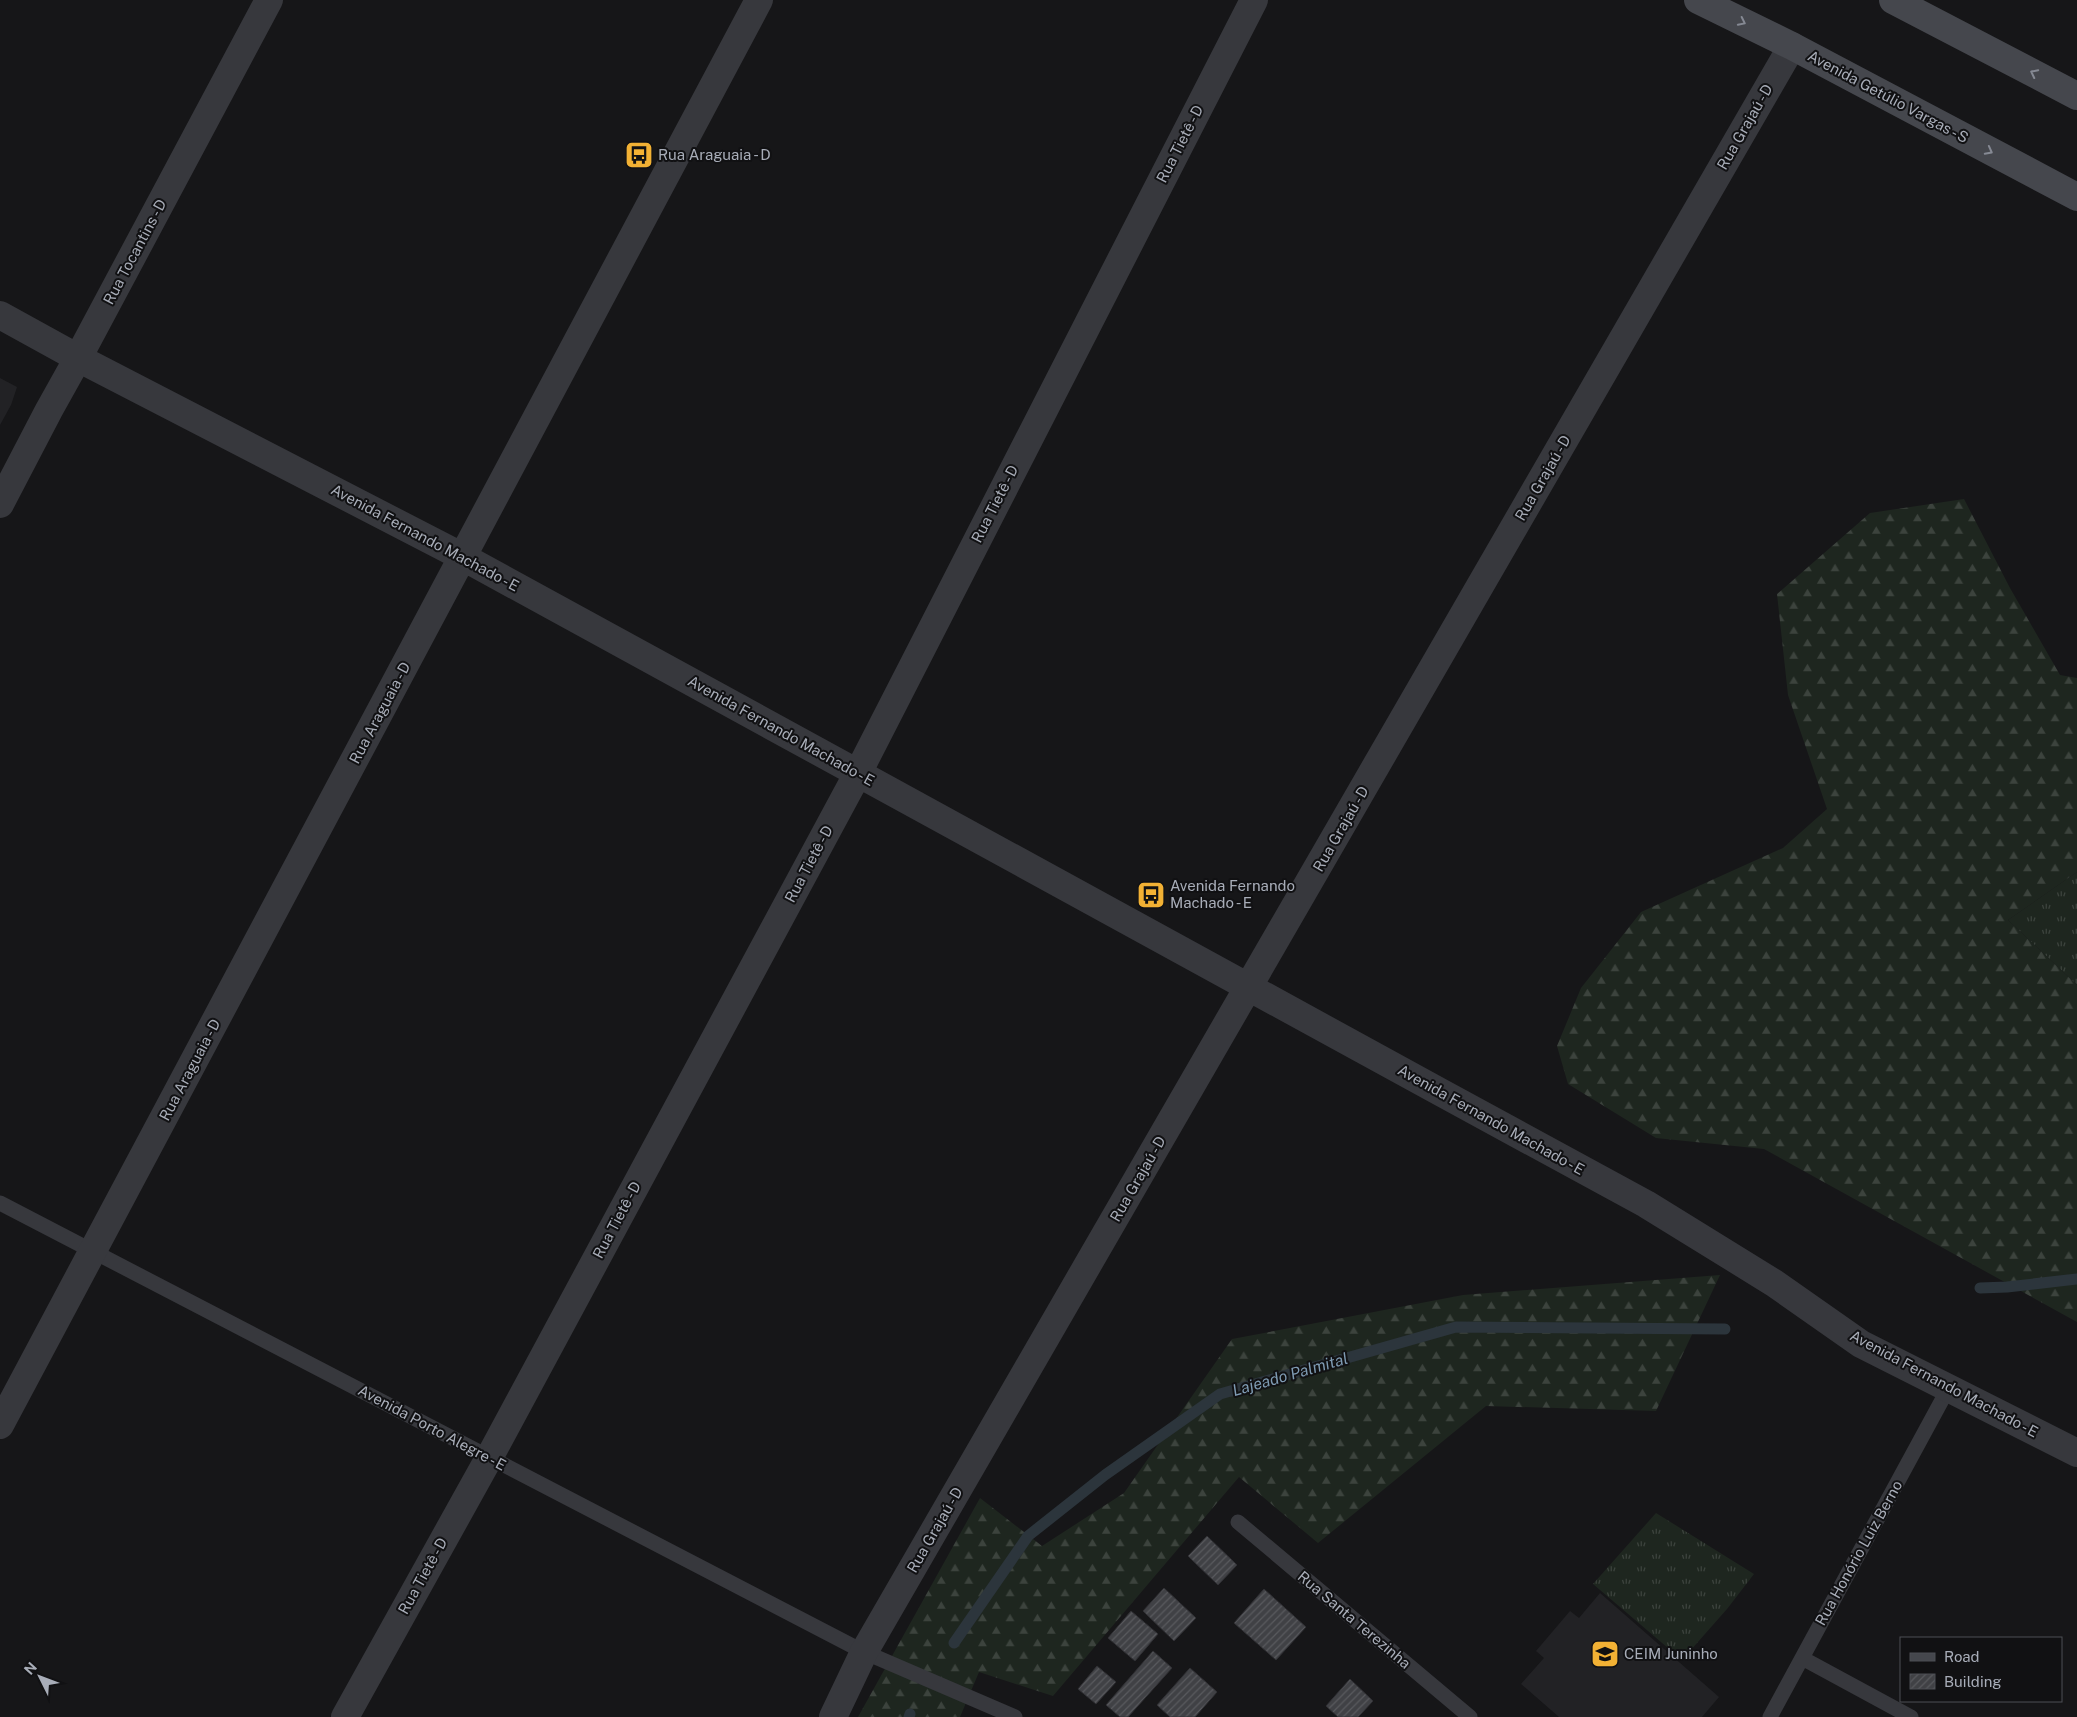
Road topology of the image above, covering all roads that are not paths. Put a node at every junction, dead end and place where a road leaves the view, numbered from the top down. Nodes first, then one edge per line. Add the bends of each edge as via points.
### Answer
1 (269, 0) edge
2 (759, 0) edge
3 (1254, 0) edge
4 (1698, 0) edge
5 (1893, 0) edge
6 (1792, 46) junction
7 (2077, 96) edge
8 (2077, 197) edge
9 (0, 315) edge
10 (78, 358) junction
11 (0, 504) edge
12 (463, 557) junction
13 (858, 773) junction
14 (1249, 988) junction
15 (0, 1203) edge
16 (93, 1251) junction
17 (1948, 1389) junction
18 (0, 1425) edge
19 (2077, 1453) edge
20 (489, 1458) junction
21 (1238, 1522) dead end
22 (864, 1652) junction
23 (1802, 1658) junction
24 (345, 1717) edge
25 (833, 1717) edge
26 (1015, 1717) edge
27 (1470, 1717) edge
28 (1770, 1717) edge
29 (1911, 1717) edge

1 - 10 street, Rua Tocantins - D
2 - 12 street, Rua Araguaia - D
3 - 13 street, Rua Tietê - D
4 -> 6 street, Avenida Getúlio Vargas - S
7 -> 5 street
6 -> 8 street, Avenida Getúlio Vargas - S
6 - 14 street, Rua Grajaú - D
9 - 10 street, Avenida Fernando Machado - E
10 - 11 street, Rua Tocantins - D
10 - 12 street, Avenida Fernando Machado - E
12 - 13 street, Avenida Fernando Machado - E
12 - 16 street, Rua Araguaia - D
13 - 14 street, Avenida Fernando Machado - E
13 - 20 street, Rua Tietê - D
14 - 17 street, Avenida Fernando Machado - E via 1646,1204 1774,1283 1861,1344
14 - 22 street, Rua Grajaú - D
15 - 16 lane, Avenida Porto Alegre - E
16 - 18 street, Rua Araguaia - D
16 - 20 lane, Avenida Porto Alegre - E
17 - 19 street, Avenida Fernando Machado - E
17 - 23 lane, Rua Honório Luiz Berno
20 - 22 lane, Avenida Porto Alegre - E
20 - 24 street, Rua Tietê - D
21 - 27 lane, Rua Santa Terezinha
22 - 25 street, Rua Grajaú - D
22 - 26 lane, Avenida Porto Alegre - E
23 - 28 lane, Rua Honório Luiz Berno
23 - 29 lane

